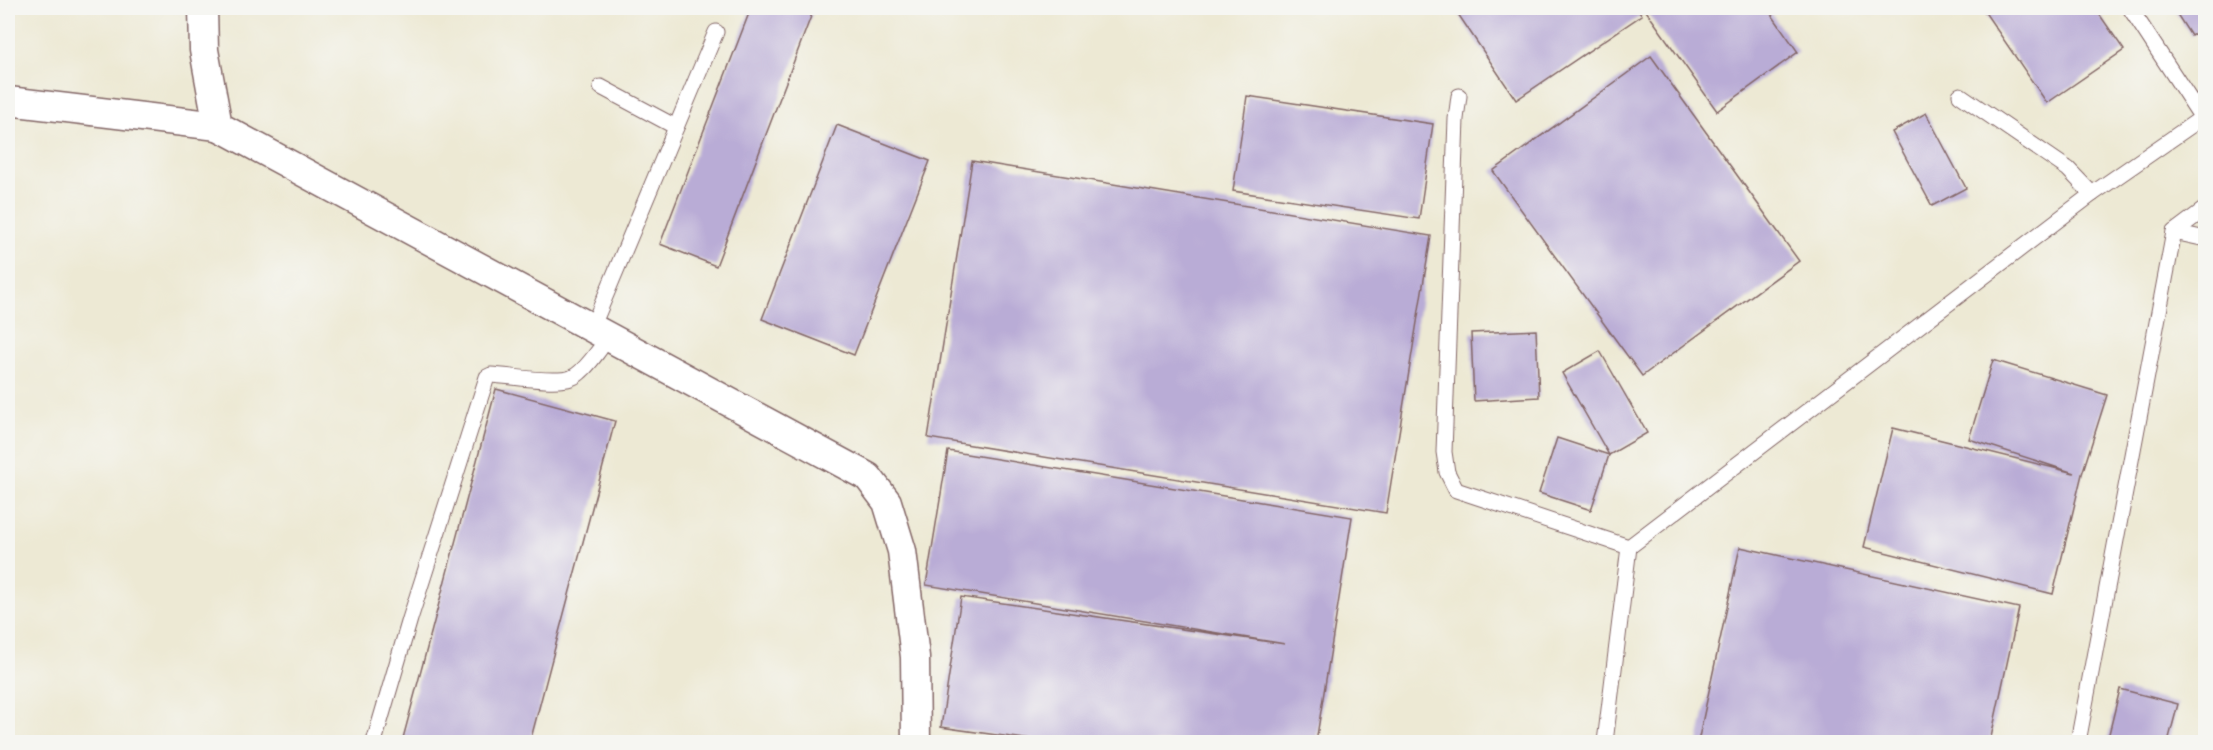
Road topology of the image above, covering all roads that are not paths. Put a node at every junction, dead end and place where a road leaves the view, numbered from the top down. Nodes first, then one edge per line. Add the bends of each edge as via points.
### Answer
1 (203, 8) edge
2 (2130, 8) edge
3 (716, 32) dead end
4 (601, 87) dead end
5 (1960, 95) dead end
6 (1459, 96) dead end
7 (8, 101) edge
8 (2204, 116) edge
9 (218, 126) junction
10 (676, 127) junction
11 (2092, 194) junction
12 (2205, 208) edge
13 (2174, 232) junction
14 (2205, 239) edge
15 (600, 332) junction
16 (1629, 547) junction
17 (374, 742) edge
18 (916, 742) edge
19 (1605, 742) edge
20 (2078, 742) edge

1 - 9 street via 204,50
2 - 8 lane
3 - 10 lane
4 - 10 lane
5 - 11 lane via 2068,169
6 - 16 lane via 1455,119 1444,452 1447,472 1456,490
7 - 9 street
8 - 11 lane
9 - 15 street
10 - 15 lane
11 - 16 lane
12 - 13 lane
13 - 14 lane
13 - 20 lane
15 - 17 lane via 595,357 572,378 487,377
15 - 18 street via 868,477 887,502 902,551 915,657
16 - 19 lane

